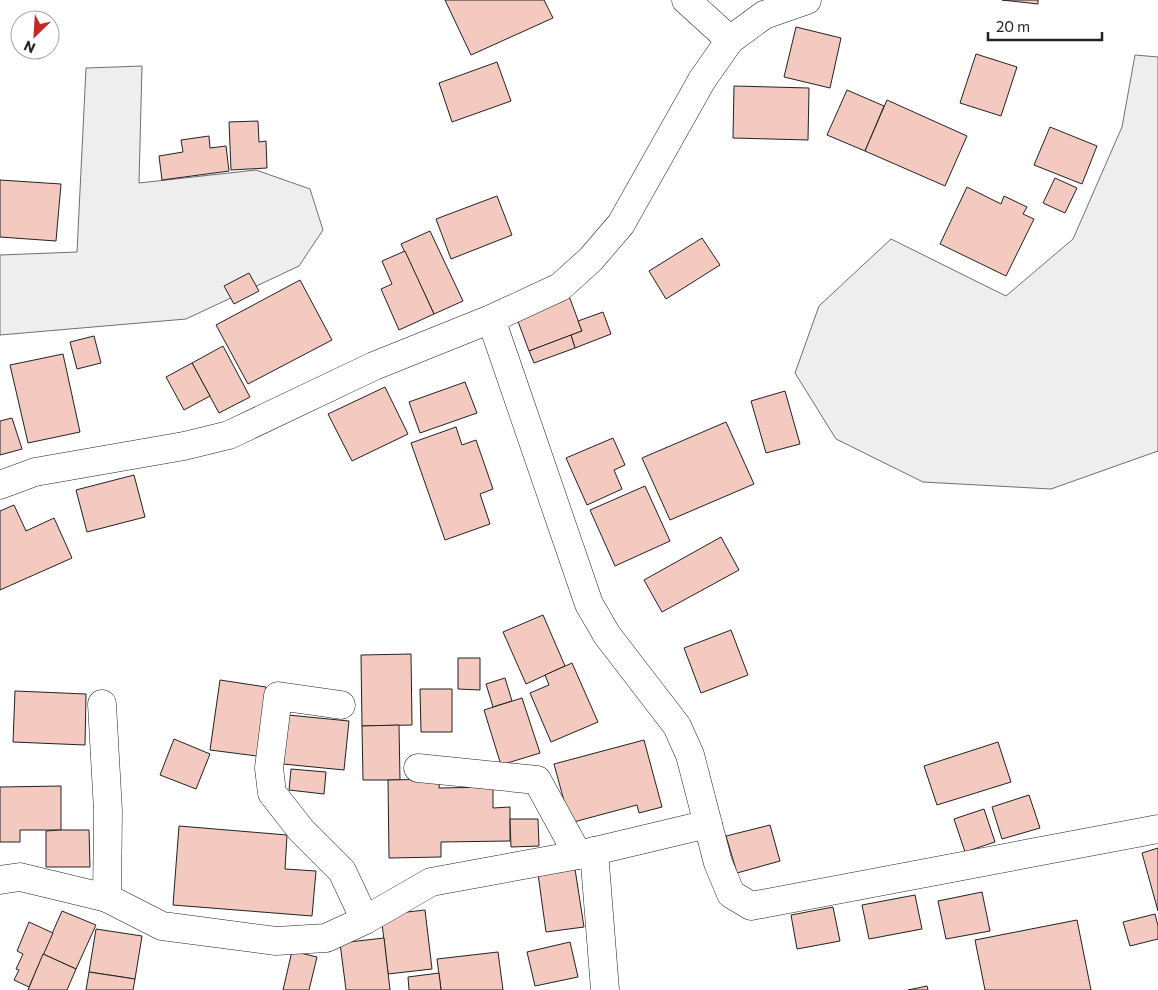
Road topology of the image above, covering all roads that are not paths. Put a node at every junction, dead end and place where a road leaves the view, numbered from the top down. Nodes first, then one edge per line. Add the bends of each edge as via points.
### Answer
1 (686, 0) edge
2 (807, 0) edge
3 (762, 8) edge
4 (730, 40) junction
5 (491, 319) junction
6 (0, 485) edge
7 (102, 704) dead end
8 (341, 705) dead end
9 (418, 768) dead end
10 (708, 824) junction
11 (1158, 829) edge
12 (586, 853) junction
13 (0, 880) edge
14 (107, 898) junction
15 (364, 920) junction
16 (605, 990) edge

1 - 4 street
2 - 3 street
3 - 4 street
4 - 5 street via 702,80 622,224 560,287
5 - 6 street via 374,366 230,435 35,472
5 - 10 street via 589,604 607,635 677,726 690,755
7 - 14 street via 108,811
8 - 15 street via 278,696 269,768 272,793 301,830 342,872
9 - 12 street via 537,780
10 - 11 street via 731,894 751,906
10 - 12 street
12 - 15 street via 431,882
12 - 16 street
13 - 14 street via 20,878
14 - 15 street via 162,926 276,941 326,938

